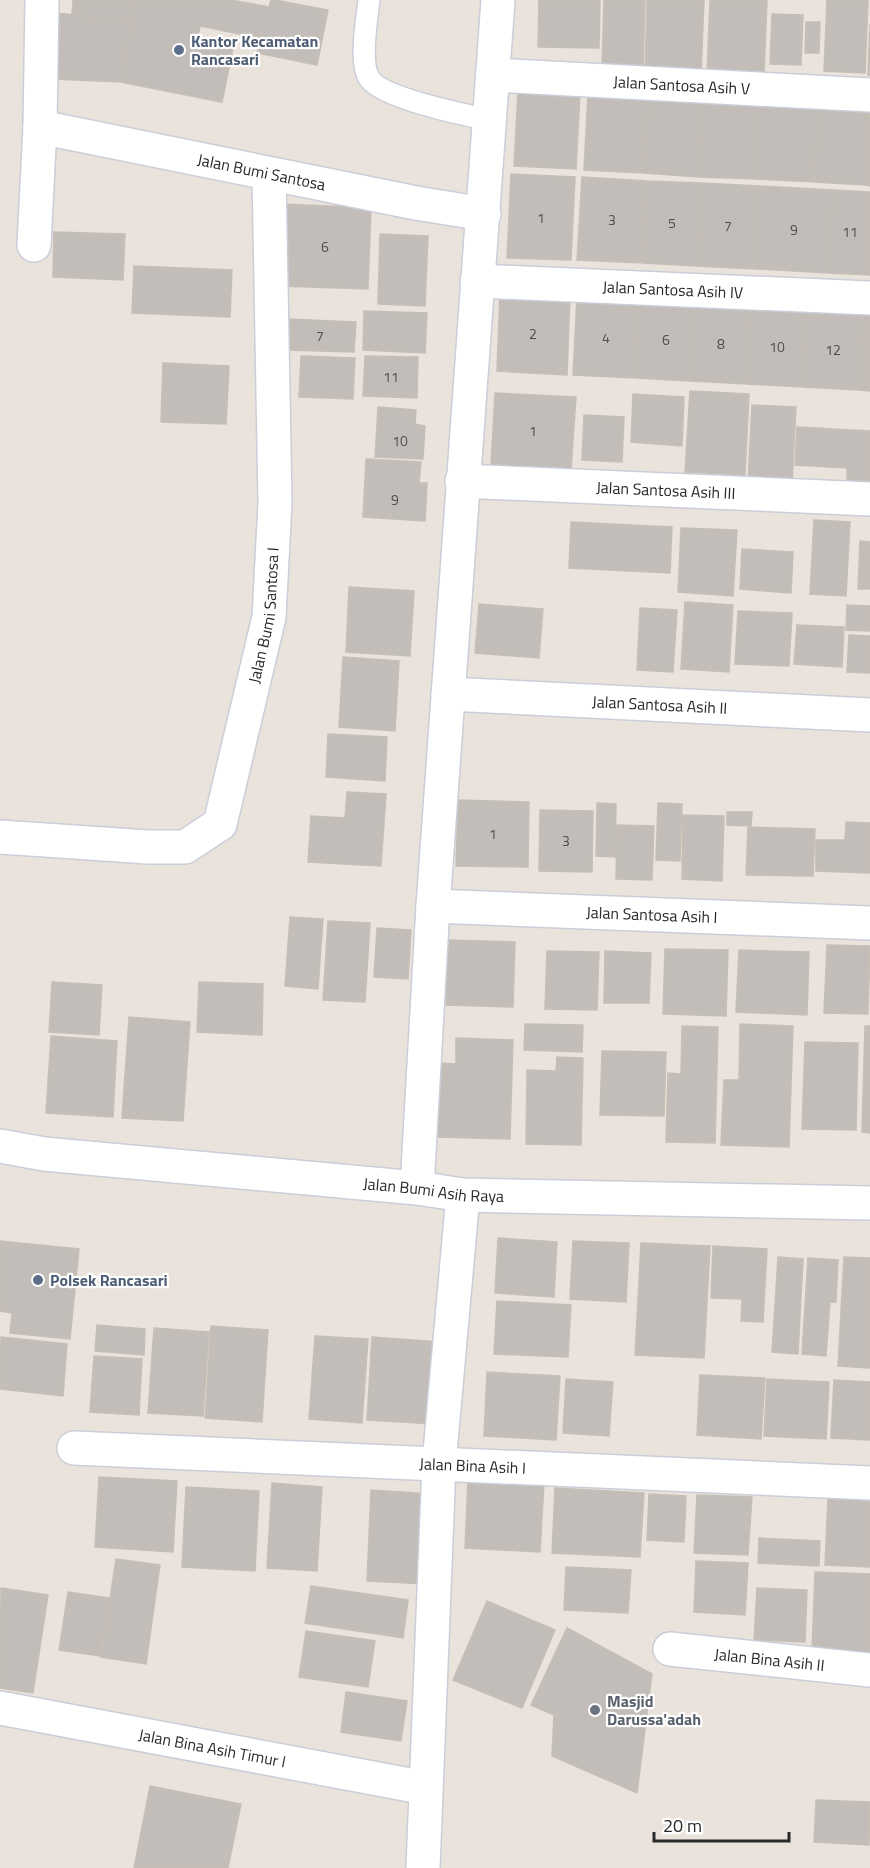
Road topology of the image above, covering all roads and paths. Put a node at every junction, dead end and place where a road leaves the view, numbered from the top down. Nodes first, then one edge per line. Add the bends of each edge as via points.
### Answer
1 (42, 0) edge
2 (369, 0) edge
3 (498, 0) edge
4 (493, 75) junction
5 (870, 95) edge
6 (490, 120) junction
7 (40, 128) junction
8 (269, 174) junction
9 (484, 214) junction
10 (34, 245) dead end
11 (477, 281) junction
12 (870, 298) edge
13 (462, 481) junction
14 (870, 499) edge
15 (448, 694) junction
16 (870, 715) edge
17 (0, 837) edge
18 (433, 906) junction
19 (870, 923) edge
20 (0, 1146) edge
21 (417, 1188) junction
22 (463, 1195) junction
23 (870, 1203) edge
24 (74, 1448) dead end
25 (439, 1464) junction
26 (870, 1483) edge
27 (670, 1649) dead end
28 (870, 1670) edge
29 (0, 1708) edge
30 (426, 1788) junction
31 (423, 1868) edge

1 - 7 street
2 - 6 lane via 364,48 368,77 376,86 437,110
3 - 4 street
4 - 5 street, Jalan Santosa Asih V
4 - 6 street
6 - 9 street
7 - 8 street, Jalan Bumi Santosa
7 - 10 street
8 - 9 street, Jalan Bumi Santosa
8 - 17 street, Jalan Bumi Santosa I via 275,503 268,617 220,824 184,847
9 - 11 street
11 - 12 street, Jalan Santosa Asih IV
11 - 13 street
13 - 14 street, Jalan Santosa Asih III
13 - 15 street
15 - 16 street, Jalan Santosa Asih II
15 - 18 street
18 - 19 street, Jalan Santosa Asih I
18 - 21 street
20 - 21 street, Jalan Bumi Asih Raya via 44,1154
21 - 22 street, Jalan Bumi Asih Raya
22 - 23 street, Jalan Bumi Asih Raya
22 - 25 street
24 - 25 street, Jalan Bina Asih I
25 - 26 street, Jalan Bina Asih I
25 - 30 street
27 - 28 street, Jalan Bina Asih II
29 - 30 street, Jalan Bina Asih Timur I
30 - 31 street

